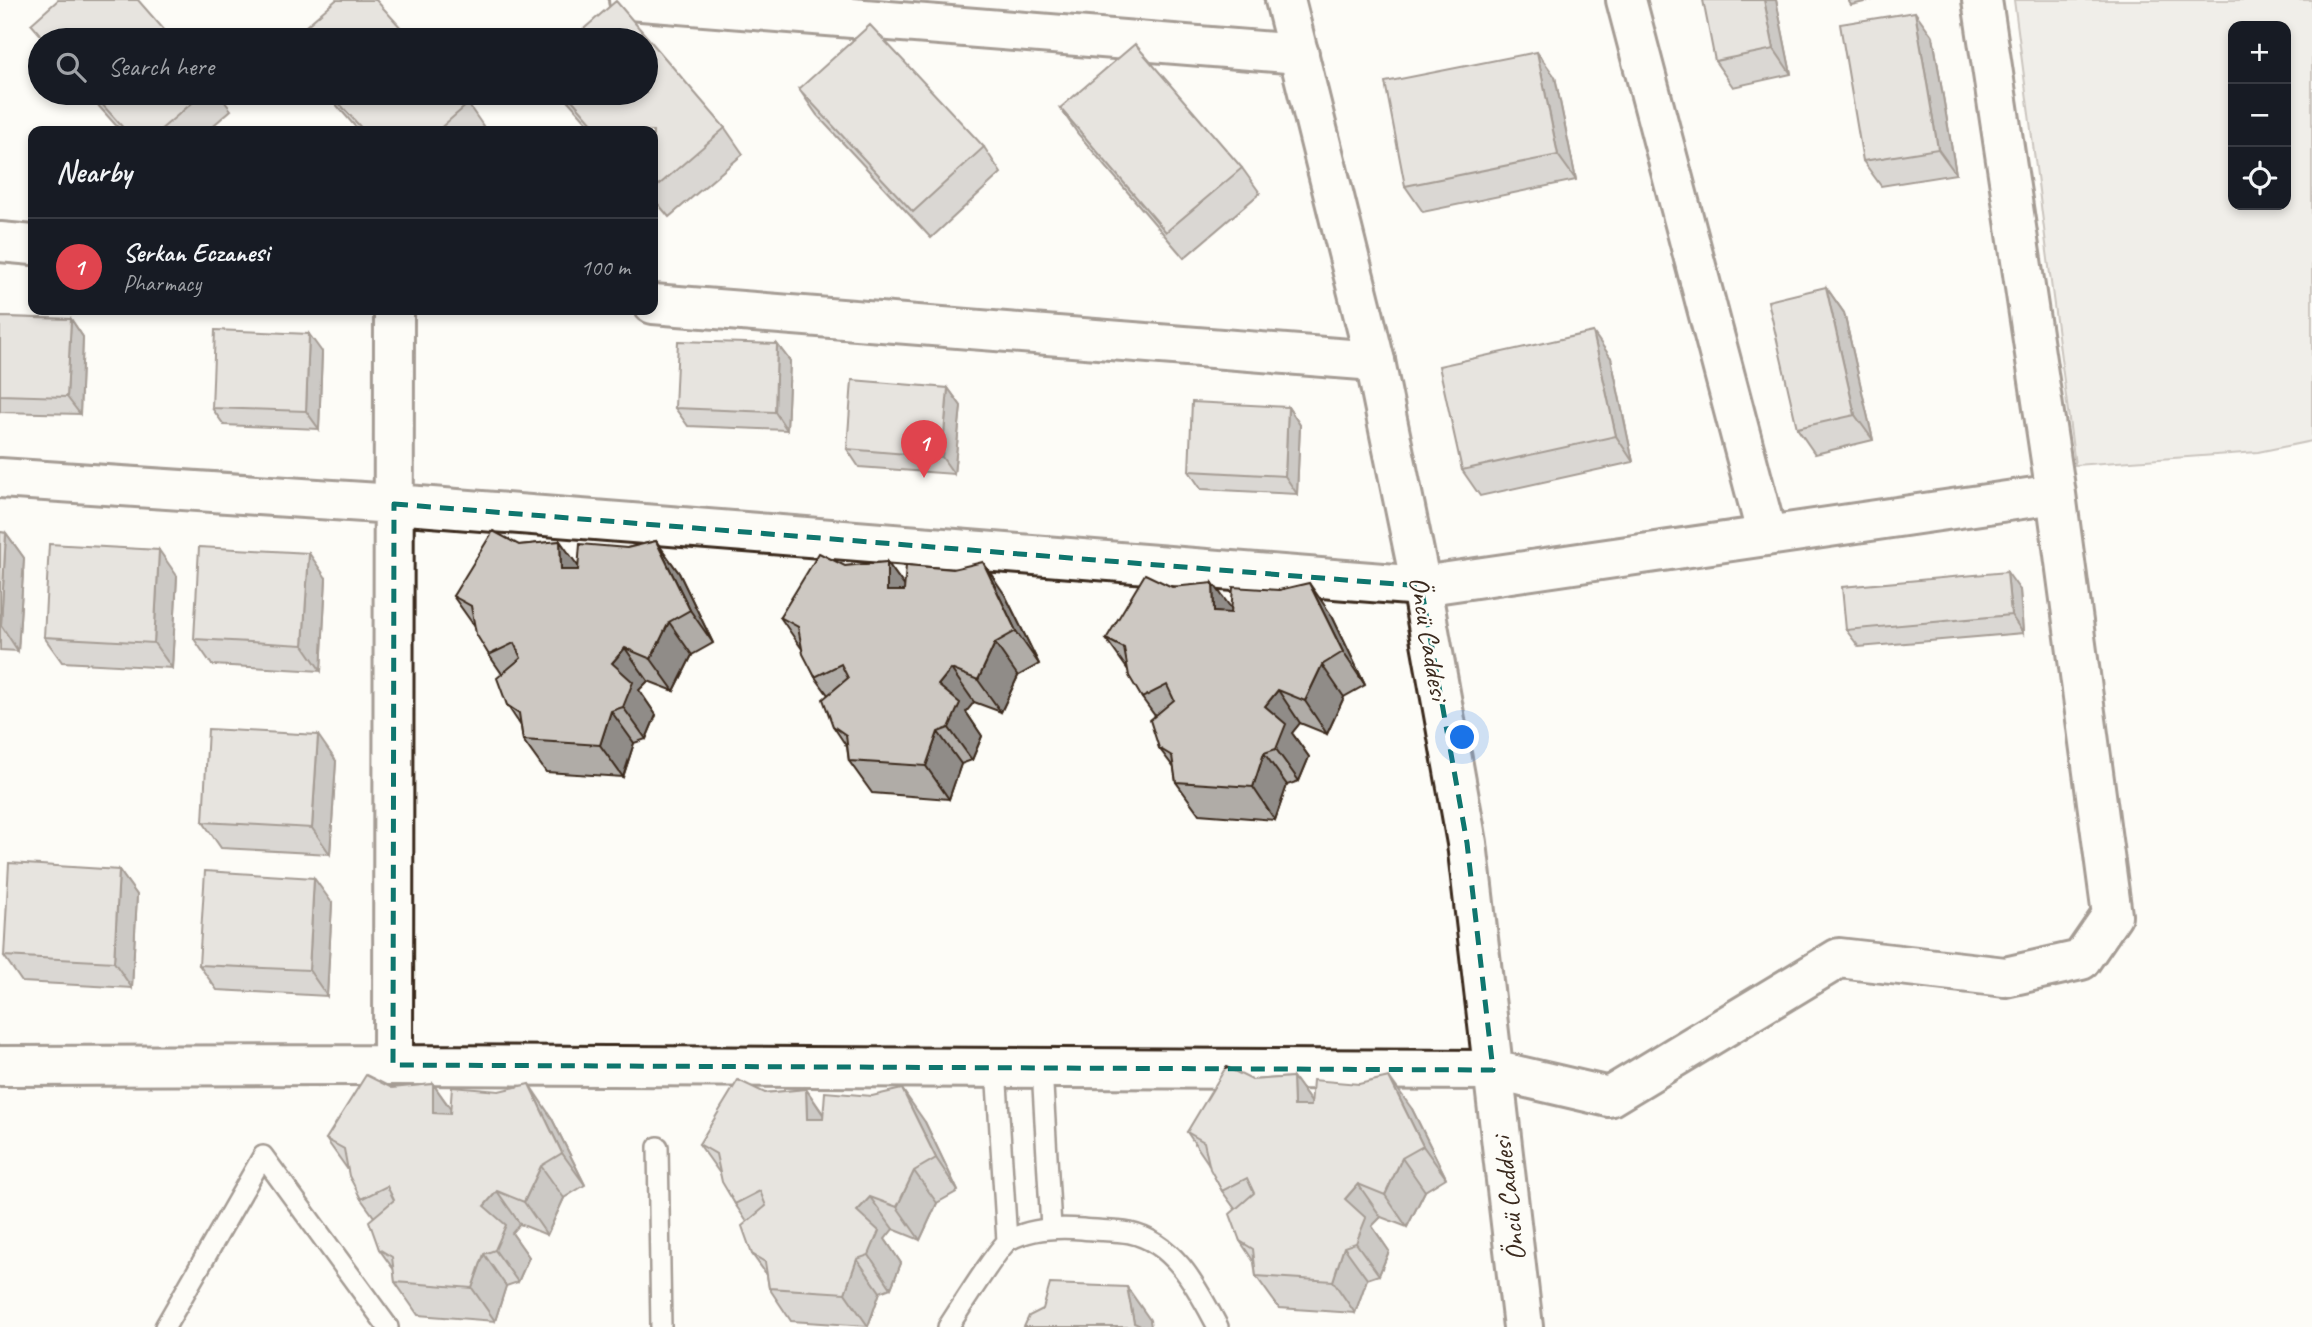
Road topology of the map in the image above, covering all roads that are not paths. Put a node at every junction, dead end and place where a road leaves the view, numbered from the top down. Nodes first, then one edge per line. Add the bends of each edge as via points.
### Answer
1 (629, 0) edge
2 (1285, 0) edge
3 (1626, 0) edge
4 (1982, 0) edge
5 (1299, 54) junction
6 (0, 242) edge
7 (28, 245) edge
8 (658, 304) edge
9 (394, 315) edge
10 (1375, 361) junction
11 (0, 478) edge
12 (2056, 494) junction
13 (394, 504) junction
14 (1767, 536) junction
15 (1421, 586) junction
16 (0, 1066) edge
17 (393, 1066) junction
18 (996, 1068) junction
19 (1042, 1068) junction
20 (1493, 1070) junction
21 (658, 1147) dead end
22 (1051, 1228) junction
23 (1007, 1241) junction
24 (165, 1327) edge
25 (387, 1327) edge
26 (661, 1327) edge
27 (948, 1327) edge
28 (1218, 1327) edge
29 (1523, 1327) edge

1 - 5 street
2 - 5 street, Öncü Caddesi
3 - 14 street
4 - 12 street
5 - 10 street, Öncü Caddesi
6 - 7 street
8 - 10 street
9 - 13 street
10 - 15 street, Öncü Caddesi
11 - 13 street
12 - 14 street
12 - 20 street via 2112,915 2081,961 2005,977 1839,958 1609,1097
13 - 15 street
13 - 17 street
14 - 15 street
15 - 20 street, Öncü Caddesi via 1467,843
16 - 17 street
17 - 18 street
18 - 19 street
18 - 23 lane
19 - 20 street
19 - 22 lane
20 - 29 street, Öncü Caddesi
21 - 26 lane
22 - 23 lane
22 - 28 lane via 1131,1234 1156,1245 1191,1278
23 - 27 lane
24 - 25 lane via 263,1156

